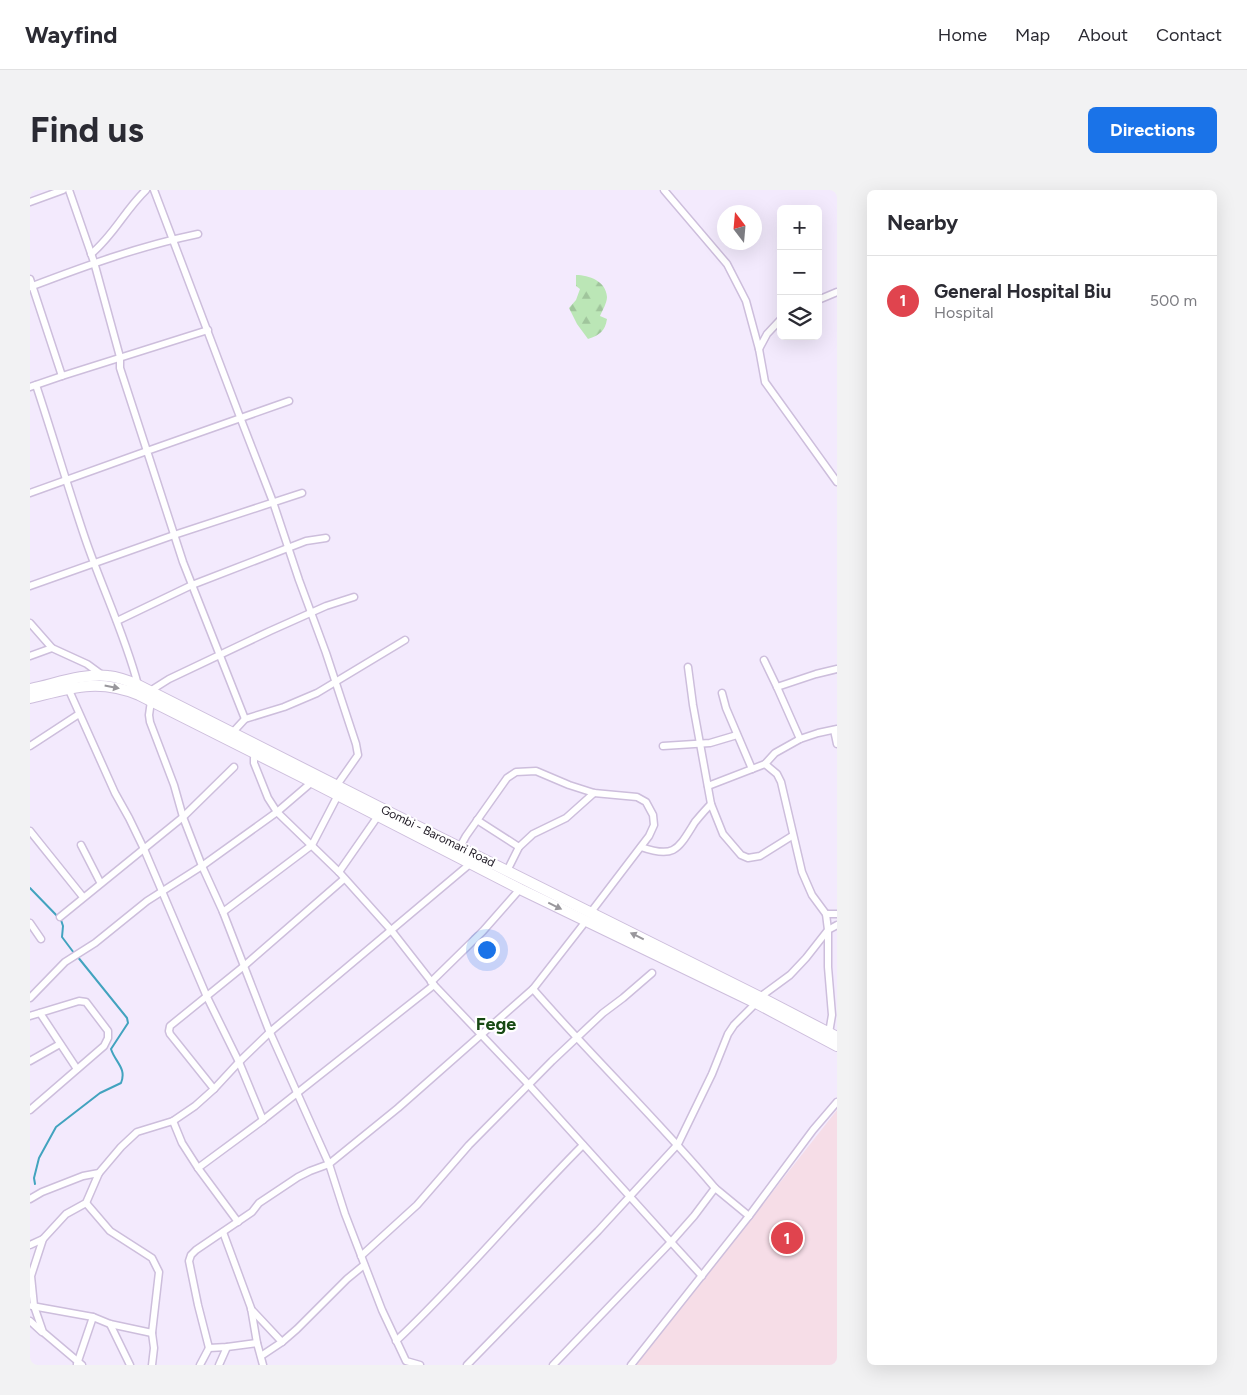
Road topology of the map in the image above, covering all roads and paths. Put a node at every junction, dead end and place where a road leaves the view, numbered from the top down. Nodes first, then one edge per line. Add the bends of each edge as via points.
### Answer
1 (63, 190) edge
2 (69, 190) edge
3 (146, 190) edge
4 (154, 190) edge
5 (664, 190) edge
6 (30, 202) edge
7 (198, 234) dead end
8 (172, 240) junction
9 (91, 254) junction
10 (94, 262) junction
11 (31, 284) edge
12 (837, 292) edge
13 (822, 298) edge
14 (777, 324) edge
15 (208, 330) junction
16 (759, 349) junction
17 (120, 357) junction
18 (62, 376) junction
19 (33, 386) edge
20 (289, 401) dead end
21 (240, 418) junction
22 (147, 451) junction
23 (67, 480) junction
24 (837, 482) edge
25 (30, 493) edge
26 (302, 493) dead end
27 (274, 502) junction
28 (174, 535) junction
29 (326, 538) dead end
30 (290, 548) junction
31 (95, 564) junction
32 (192, 585) junction
33 (30, 586) edge
34 (354, 597) dead end
35 (311, 613) junction
36 (117, 621) junction
37 (30, 623) edge
38 (405, 640) dead end
39 (52, 648) junction
40 (220, 655) junction
41 (30, 656) edge
42 (764, 660) dead end
43 (688, 667) dead end
44 (837, 669) edge
45 (102, 675) junction
46 (336, 683) junction
47 (138, 685) junction
48 (68, 688) junction
49 (777, 688) junction
50 (30, 689) edge
51 (722, 693) dead end
52 (150, 696) junction
53 (30, 698) edge
54 (79, 714) junction
55 (245, 719) junction
56 (835, 730) edge
57 (233, 732) junction
58 (737, 735) junction
59 (800, 739) junction
60 (700, 744) junction
61 (837, 744) edge
62 (30, 746) edge
63 (663, 746) dead end
64 (261, 751) junction
65 (765, 764) junction
66 (234, 767) dead end
67 (752, 769) junction
68 (312, 782) junction
69 (708, 786) junction
70 (338, 790) junction
71 (594, 793) junction
72 (710, 804) junction
73 (276, 812) junction
74 (378, 816) junction
75 (183, 817) junction
76 (477, 820) junction
77 (30, 830) edge
78 (792, 836) junction
79 (80, 845) dead end
80 (312, 845) junction
81 (460, 847) junction
82 (640, 847) junction
83 (519, 848) junction
84 (144, 849) junction
85 (471, 864) junction
86 (202, 866) junction
87 (508, 871) junction
88 (339, 872) junction
89 (344, 879) junction
90 (100, 882) junction
91 (528, 889) junction
92 (162, 891) junction
93 (83, 897) junction
94 (223, 912) junction
95 (826, 914) junction
96 (837, 914) edge
97 (60, 916) dead end
98 (589, 916) junction
99 (30, 923) edge
100 (837, 925) edge
101 (391, 930) junction
102 (828, 930) junction
103 (42, 939) dead end
104 (244, 966) junction
105 (652, 972) dead end
106 (433, 983) junction
107 (533, 989) junction
108 (207, 997) junction
109 (30, 998) edge
110 (758, 1000) junction
111 (40, 1013) junction
112 (30, 1016) edge
113 (270, 1032) junction
114 (482, 1035) junction
115 (833, 1035) edge
116 (577, 1039) junction
117 (60, 1044) junction
118 (837, 1046) edge
119 (30, 1060) edge
120 (239, 1062) junction
121 (77, 1069) junction
122 (529, 1085) junction
123 (214, 1089) junction
124 (296, 1093) junction
125 (837, 1102) edge
126 (30, 1110) edge
127 (263, 1120) junction
128 (173, 1121) junction
129 (678, 1144) junction
130 (583, 1145) junction
131 (329, 1164) junction
132 (198, 1168) junction
133 (99, 1173) junction
134 (715, 1188) junction
135 (630, 1196) junction
136 (30, 1199) edge
137 (86, 1203) junction
138 (749, 1216) junction
139 (238, 1222) junction
140 (223, 1232) junction
141 (43, 1239) junction
142 (671, 1242) junction
143 (30, 1245) edge
144 (361, 1256) junction
145 (364, 1264) junction
146 (30, 1276) edge
147 (702, 1276) junction
148 (32, 1306) edge
149 (251, 1308) junction
150 (93, 1317) junction
151 (30, 1321) edge
152 (110, 1324) junction
153 (43, 1332) junction
154 (152, 1333) junction
155 (396, 1340) junction
156 (257, 1342) junction
157 (282, 1342) junction
158 (227, 1347) junction
159 (209, 1348) junction
160 (261, 1356) junction
161 (406, 1361) junction
162 (77, 1364) edge
163 (130, 1365) edge
164 (152, 1365) edge
165 (200, 1365) edge
166 (219, 1365) edge
167 (263, 1365) edge
168 (399, 1365) edge
169 (420, 1365) edge
170 (467, 1365) edge
171 (553, 1365) edge
172 (631, 1365) edge

1 - 6 street
2 - 9 street
3 - 9 street
4 - 8 street
5 - 16 street via 728,264 746,301
7 - 8 street
8 - 10 street
8 - 15 street
9 - 10 street
10 - 11 street
10 - 17 street
11 - 18 street
12 - 13 street
14 - 16 street
15 - 17 street
15 - 21 street
16 - 24 street via 765,382
17 - 18 street
17 - 22 street via 120,368
18 - 19 street
19 - 23 street
20 - 21 street
21 - 22 street
21 - 27 street
22 - 23 street
22 - 28 street
23 - 25 street
23 - 31 street
26 - 27 street
27 - 28 street
27 - 30 street
28 - 31 street
28 - 32 street
29 - 30 street
30 - 32 street
30 - 35 street
31 - 33 street
31 - 36 street
32 - 36 street
32 - 40 street
34 - 35 street
35 - 40 street
35 - 46 street
36 - 47 street
37 - 39 street
38 - 46 street
39 - 41 street
39 - 45 street via 87,664
40 - 52 street via 169,678
40 - 55 street
42 - 49 street
43 - 60 street
44 - 49 street
45 - 47 main road, Gombi - Baromari Road
45 - 50 main road, Gombi - Baromari Road
46 - 55 street via 300,701
46 - 70 street via 358,755
47 - 52 main road, Gombi - Baromari Road
48 -> 52 main road, Gombi - Baromari Road via 105,685
48 - 53 main road, Gombi - Baromari Road
48 - 54 street
49 - 59 street
51 - 58 street
52 - 57 main road, Gombi - Baromari Road
52 - 64 main road, Gombi - Baromari Road
52 - 75 street via 150,722
54 - 62 street
54 - 84 street
55 - 57 street
56 - 59 street
56 - 61 street
57 - 64 main road, Gombi - Baromari Road
58 - 60 street
58 - 67 street
59 - 65 street via 780,750
60 - 63 street
60 - 69 street
64 - 68 main road, Gombi - Baromari Road
64 - 70 main road, Gombi - Baromari Road
64 - 73 street via 254,758 254,763
65 - 67 street
65 - 78 street via 777,774
66 - 75 street
67 - 69 street
68 - 70 main road, Gombi - Baromari Road
68 - 73 street
69 - 72 street
70 - 74 main road, Gombi - Baromari Road
70 - 80 street
70 - 81 main road, Gombi - Baromari Road
71 - 76 street via 536,771 516,772 507,778
71 - 82 street via 637,797 646,802 654,825
71 - 83 street via 566,818 533,834
72 - 78 street via 723,834 741,855 748,858 760,856
72 - 82 street via 682,845 674,850 666,853
73 - 80 street
73 - 86 street
74 - 85 main road, Gombi - Baromari Road
74 - 88 street
75 - 84 street
75 - 86 street
76 - 81 street
76 - 83 street
77 - 93 street
78 - 95 street via 807,885
79 - 90 street
80 - 88 street
80 - 94 street
81 - 87 main road, Gombi - Baromari Road
82 - 98 street
83 - 87 street
84 - 90 street
84 - 92 street
85 - 91 main road, Gombi - Baromari Road
85 - 101 street
86 - 92 street
86 - 94 street
87 - 91 main road, Gombi - Baromari Road
88 - 89 street
89 - 101 street
89 - 104 street
90 - 93 street
91 - 98 main road, Gombi - Baromari Road
91 - 106 street
92 - 108 street
92 - 109 street via 65,962
93 - 97 street
94 - 104 street
95 - 96 street
95 - 102 street
98 - 107 street
98 - 110 main road, Gombi - Baromari Road
99 - 103 street
100 - 102 street
101 - 106 street
101 - 113 street
102 - 110 street via 790,975
102 - 115 street
104 - 108 street
104 - 113 street
105 - 116 street
106 - 114 street
106 - 124 street
107 - 114 street
107 - 116 street
108 - 120 street
108 - 123 street via 169,1030
110 - 115 main road, Gombi - Baromari Road
110 - 118 main road, Gombi - Baromari Road
110 - 129 street via 728,1034
111 - 112 street
111 - 117 street
111 - 121 street via 79,1001 86,1002 108,1031 104,1046
113 - 120 street
113 - 124 street
114 - 122 street
114 - 131 street
116 - 122 street
116 - 129 street
117 - 119 street
117 - 121 street
120 - 123 street
120 - 127 street
121 - 126 street
122 - 130 street
122 - 144 street via 469,1145 417,1205
123 - 128 street
124 - 127 street
124 - 131 street
125 - 138 street
127 - 132 street
128 - 132 street
128 - 133 street via 137,1132
129 - 134 street
129 - 135 street
130 - 135 street
130 - 155 street via 449,1290
131 - 139 street via 298,1177 259,1203
131 - 144 street
132 - 139 street
133 - 136 street via 83,1176
133 - 137 street
134 - 138 street
134 - 142 street
135 - 142 street
135 - 170 street
137 - 141 street via 66,1214
137 - 154 street via 110,1231 152,1258 156,1264 159,1272
138 - 147 street
139 - 140 street
140 - 149 street
140 - 159 street via 196,1250 189,1261
141 - 143 street
141 - 146 street
142 - 147 street
142 - 171 street
144 - 145 street
145 - 155 street
145 - 157 street
146 - 148 street
147 - 172 street
148 - 150 street
148 - 153 street
149 - 156 street
149 - 157 street
150 - 152 street
150 - 162 street
151 - 153 street
152 - 154 street
152 - 163 street
153 - 162 street
154 - 164 street
155 - 161 street
156 - 158 street
156 - 160 street
157 - 160 street
158 - 159 street
158 - 166 street
159 - 165 street
160 - 167 street
161 - 168 street
161 - 169 street

